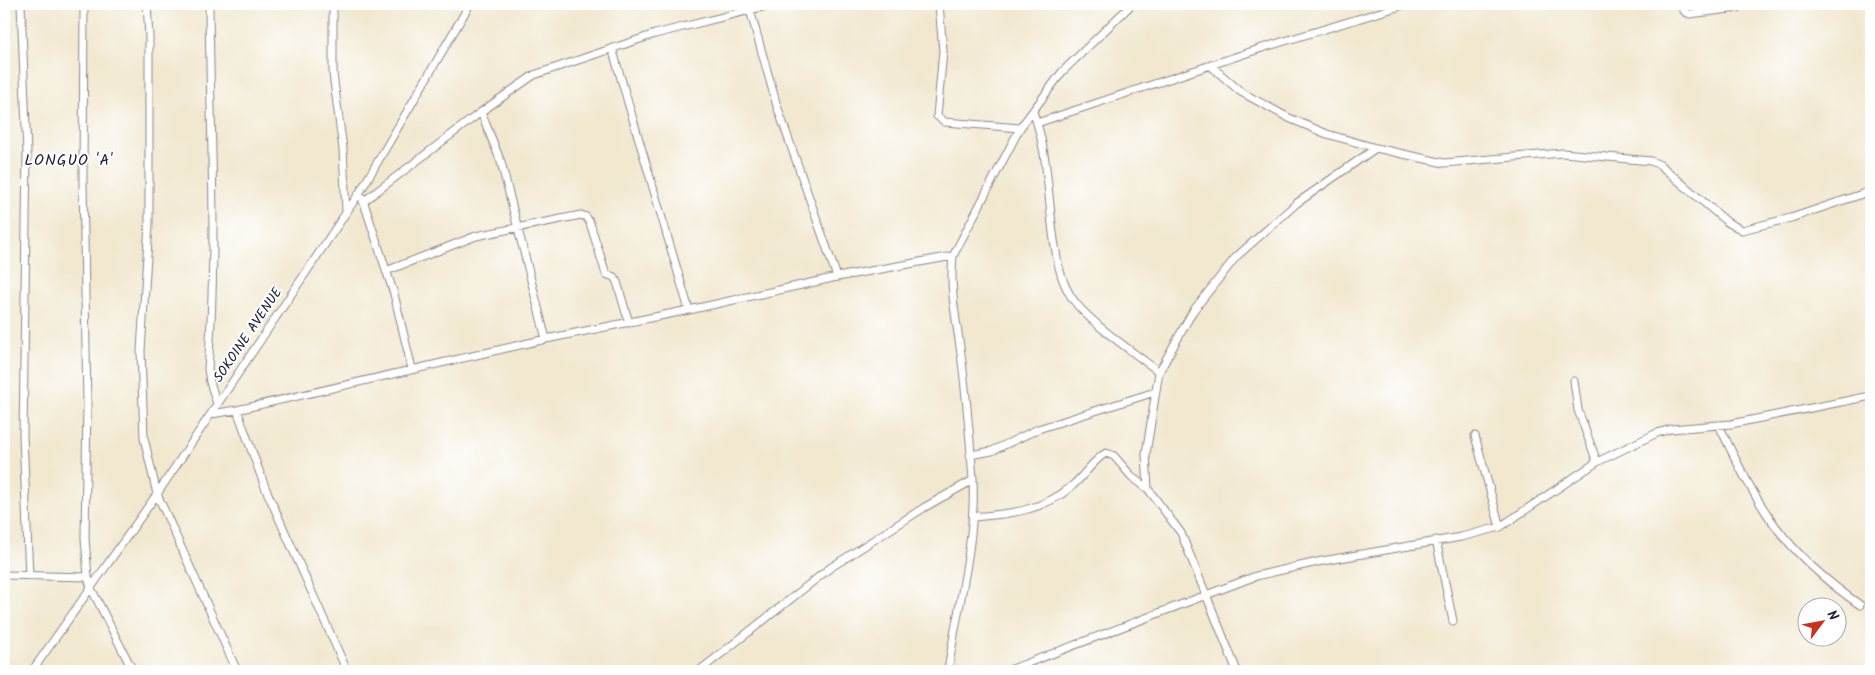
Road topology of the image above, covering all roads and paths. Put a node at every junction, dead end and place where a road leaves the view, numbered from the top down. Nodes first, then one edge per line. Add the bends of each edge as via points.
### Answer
1 (21, 4) edge
2 (84, 4) edge
3 (147, 4) edge
4 (210, 4) edge
5 (333, 4) edge
6 (470, 4) edge
7 (774, 4) edge
8 (939, 4) edge
9 (1132, 4) edge
10 (1407, 4) edge
11 (1679, 4) edge
12 (1738, 8) dead end
13 (750, 10) junction
14 (612, 48) junction
15 (1211, 66) junction
16 (481, 112) junction
17 (1033, 112) junction
18 (1037, 123) junction
19 (1020, 128) junction
20 (1376, 148) junction
21 (1871, 191) edge
22 (360, 192) junction
23 (363, 202) junction
24 (346, 212) junction
25 (519, 227) junction
26 (953, 256) junction
27 (386, 271) junction
28 (837, 277) junction
29 (688, 310) junction
30 (629, 323) junction
31 (546, 339) junction
32 (412, 369) junction
33 (1159, 372) junction
34 (1574, 381) dead end
35 (1155, 392) junction
36 (1871, 396) edge
37 (218, 404) junction
38 (237, 410) junction
39 (211, 414) junction
40 (1719, 425) junction
41 (1475, 436) dead end
42 (970, 455) junction
43 (1597, 462) junction
44 (973, 480) junction
45 (1148, 489) junction
46 (157, 494) junction
47 (973, 517) junction
48 (1500, 527) junction
49 (1436, 540) junction
50 (4, 576) edge
51 (29, 576) junction
52 (88, 577) junction
53 (91, 588) junction
54 (1205, 596) junction
55 (1860, 606) dead end
56 (1452, 621) dead end
57 (32, 671) edge
58 (132, 671) edge
59 (238, 671) edge
60 (348, 671) edge
61 (699, 671) edge
62 (948, 671) edge
63 (1007, 671) edge
64 (1237, 671) edge

1 - 51 street via 27,153 23,407
2 - 52 street via 85,538
3 - 46 street via 149,207 141,351 144,438
4 - 37 street via 214,204 208,369
5 - 24 street via 333,74 343,149
6 - 22 street, SOKOINE AVENUE
7 - 13 street
8 - 19 street via 944,52 938,116 945,122
9 - 17 street via 1062,72
10 - 15 street
11 - 12 street via 1690,14
13 - 14 street
13 - 28 street via 777,106
14 - 16 street via 534,75
14 - 29 street
15 - 18 street
15 - 20 street via 1241,92 1289,118 1327,134
16 - 23 street
16 - 25 street via 501,162
17 - 18 street
17 - 19 street
18 - 33 street via 1058,266 1066,287 1086,314
19 - 26 street
20 - 21 street via 1444,163 1563,153 1652,161 1742,230 1792,218
20 - 33 street via 1297,203 1236,257 1193,311
22 - 23 street
22 - 24 street, SOKOINE AVENUE
23 - 27 street
24 - 37 street, SOKOINE AVENUE
25 - 27 street via 476,236
25 - 30 street via 575,215 586,217 604,270 618,282
25 - 31 street
26 - 28 street
26 - 42 street via 951,276
27 - 32 street via 402,321
28 - 29 street
29 - 30 street
30 - 31 street
31 - 32 street
32 - 38 street
33 - 35 street
34 - 43 street via 1578,410
35 - 42 street via 1038,429 992,451
35 - 45 street via 1146,454
36 - 40 street
37 - 39 street, SOKOINE AVENUE
38 - 39 street
38 - 60 street via 266,487
39 - 46 street, SOKOINE AVENUE
40 - 43 street via 1671,429
40 - 55 street via 1743,477 1780,534 1827,582
41 - 48 street
42 - 44 street
43 - 48 street
44 - 47 street
44 - 61 street via 830,568
45 - 47 street via 1132,477 1114,456 1106,453 1074,485 1051,501 1025,511
45 - 54 street via 1181,533
46 - 53 street, SOKOINE AVENUE
46 - 59 street
47 - 62 street
48 - 49 street
49 - 54 street via 1290,567
49 - 56 street
50 - 51 street
51 - 52 street
52 - 53 street
53 - 57 street, SOKOINE AVENUE
53 - 58 street
54 - 63 street
54 - 64 street

